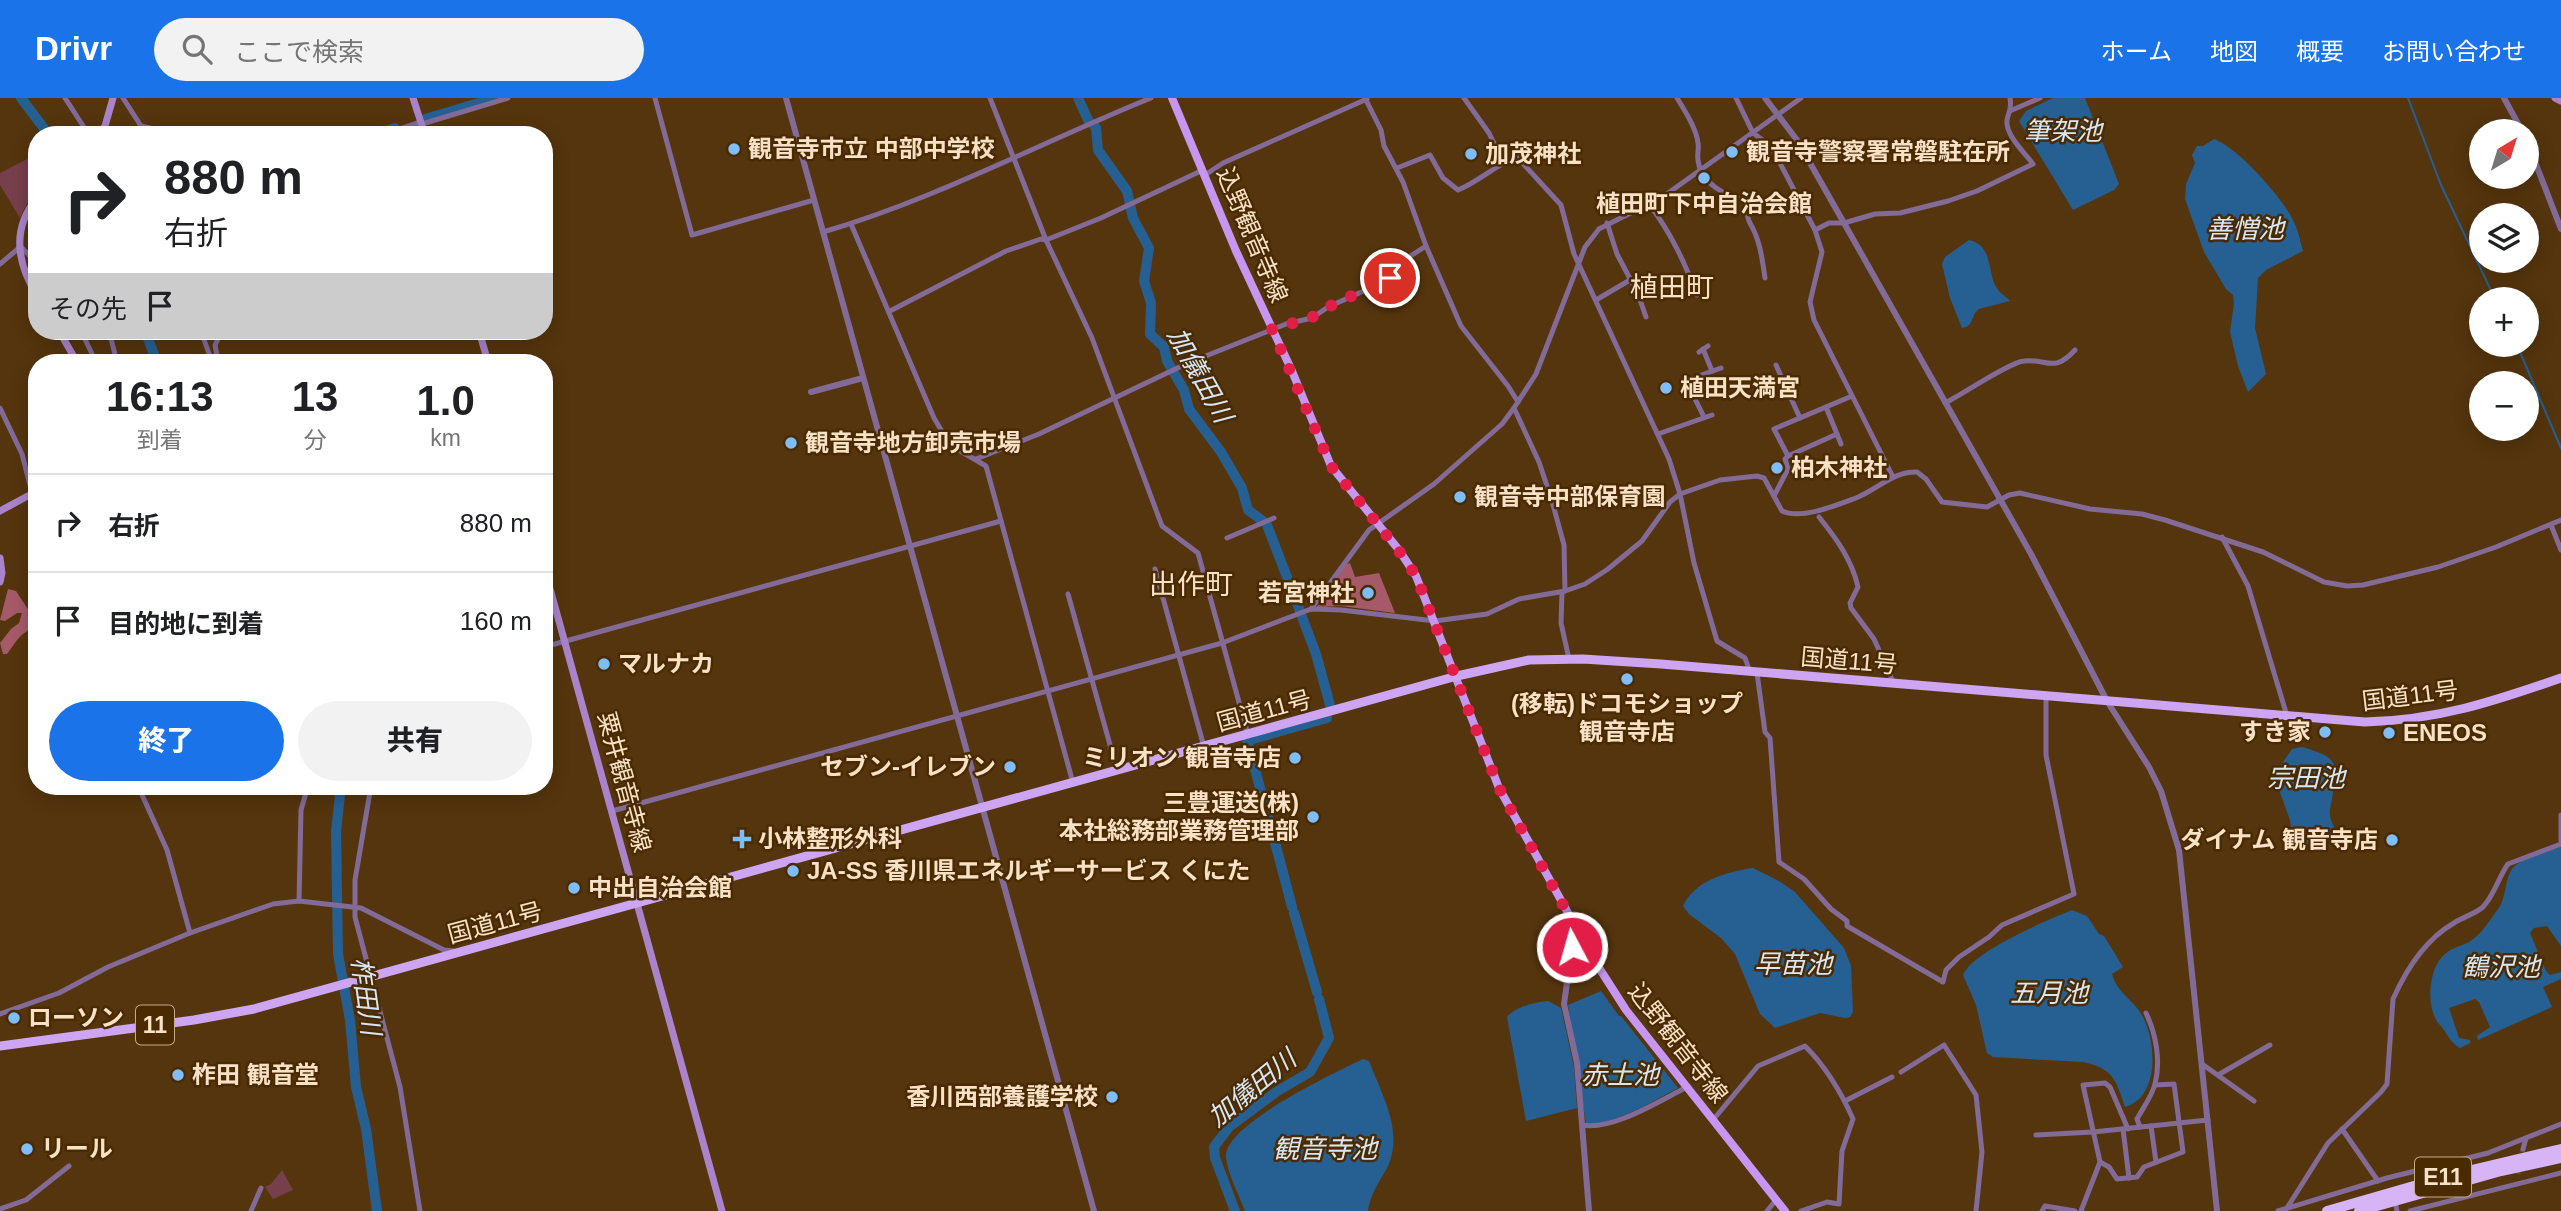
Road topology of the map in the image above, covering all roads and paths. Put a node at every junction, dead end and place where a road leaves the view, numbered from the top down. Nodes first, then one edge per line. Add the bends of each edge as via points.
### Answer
1 (65, 98) edge
2 (113, 98) edge
3 (123, 98) edge
4 (413, 98) edge
5 (508, 98) edge
6 (655, 98) edge
7 (786, 98) edge
8 (990, 98) edge
9 (1151, 98) edge
10 (1172, 98) edge
11 (1366, 98) edge
12 (1464, 98) edge
13 (1677, 98) edge
14 (1736, 98) edge
15 (1765, 98) edge
16 (1801, 98) edge
17 (2010, 98) edge
18 (2040, 98) edge
19 (2504, 98) edge
20 (2556, 98) edge
21 (2561, 101) edge
22 (2012, 110) junction
23 (1779, 114) junction
24 (2515, 119) edge
25 (422, 123) junction
26 (83, 126) edge
27 (105, 126) edge
28 (141, 126) edge
29 (412, 126) edge
30 (423, 126) edge
31 (1753, 133) junction
32 (1012, 158) junction
33 (1503, 162) junction
34 (1397, 168) junction
35 (2539, 168) edge
36 (1701, 171) junction
37 (1204, 172) junction
38 (814, 200) junction
39 (1649, 204) junction
40 (2558, 210) edge
41 (28, 211) edge
42 (1607, 223) junction
43 (1844, 223) junction
44 (851, 224) junction
45 (2561, 229) edge
46 (1815, 230) junction
47 (823, 232) junction
48 (1045, 240) junction
49 (1426, 246) junction
50 (19, 248) junction
51 (28, 254) edge
52 (1579, 263) junction
53 (0, 264) edge
54 (1765, 278) dead end
55 (28, 279) edge
56 (1630, 280) junction
57 (1697, 295) dead end
58 (1596, 300) junction
59 (890, 311) junction
60 (1646, 317) dead end
61 (1272, 329) junction
62 (210, 340) edge
63 (218, 340) edge
64 (215, 345) junction
65 (1703, 349) dead end
66 (2075, 350) dead end
67 (217, 354) edge
68 (1776, 365) dead end
69 (1721, 368) dead end
70 (1712, 371) junction
71 (863, 379) junction
72 (811, 391) dead end
73 (1852, 396) junction
74 (1113, 398) junction
75 (1707, 401) dead end
76 (1945, 403) junction
77 (1698, 404) junction
78 (1516, 405) junction
79 (1826, 407) junction
80 (0, 408) edge
81 (1712, 415) dead end
82 (1704, 417) junction
83 (1800, 418) junction
84 (1658, 434) junction
85 (1837, 434) junction
86 (1841, 444) dead end
87 (1788, 456) junction
88 (976, 459) junction
89 (28, 473) edge
90 (1893, 477) junction
91 (1681, 494) junction
92 (28, 495) edge
93 (1774, 495) junction
94 (2001, 500) junction
95 (0, 511) edge
96 (1819, 517) dead end
97 (1274, 519) dead end
98 (2561, 520) edge
99 (1001, 521) junction
100 (1376, 523) junction
101 (2551, 525) junction
102 (2222, 537) junction
103 (1227, 538) dead end
104 (909, 547) junction
105 (2561, 550) edge
106 (0, 558) edge
107 (1155, 569) dead end
108 (0, 582) edge
109 (1563, 592) junction
110 (1068, 594) dead end
111 (553, 599) edge
112 (1311, 609) junction
113 (1435, 621) junction
114 (565, 642) junction
115 (1222, 643) junction
116 (553, 645) edge
117 (1178, 655) junction
118 (1569, 659) junction
119 (1753, 672) junction
120 (1457, 676) junction
121 (1091, 678) junction
122 (2561, 678) edge
123 (1894, 684) junction
124 (1048, 690) junction
125 (2046, 696) junction
126 (2107, 701) junction
127 (956, 716) junction
128 (2287, 716) junction
129 (1248, 735) junction
130 (1204, 747) junction
131 (1117, 771) junction
132 (1073, 783) junction
133 (142, 795) edge
134 (305, 795) edge
135 (369, 795) edge
136 (982, 806) junction
137 (612, 811) junction
138 (2561, 815) edge
139 (2561, 842) edge
140 (299, 901) junction
141 (637, 902) junction
142 (356, 907) junction
143 (1575, 927) junction
144 (190, 933) junction
145 (462, 952) junction
146 (370, 976) junction
147 (2146, 1013) dead end
148 (0, 1014) edge
149 (2270, 1045) dead end
150 (0, 1046) edge
151 (2202, 1064) junction
152 (1901, 1072) dead end
153 (2218, 1075) junction
154 (1892, 1077) dead end
155 (2155, 1085) junction
156 (1687, 1087) junction
157 (1845, 1101) junction
158 (2254, 1101) dead end
159 (1713, 1120) junction
160 (2208, 1120) junction
161 (2180, 1123) junction
162 (2561, 1124) edge
163 (1582, 1125) junction
164 (2151, 1126) junction
165 (2140, 1127) junction
166 (2126, 1129) junction
167 (2342, 1129) junction
168 (2093, 1132) junction
169 (2036, 1135) dead end
170 (2526, 1138) junction
171 (2523, 1149) tunnel mouth
172 (2561, 1149) edge
173 (2561, 1158) edge
174 (2100, 1163) junction
175 (2156, 1163) junction
176 (69, 1166) dead end
177 (2561, 1173) edge
178 (2518, 1174) tunnel mouth
179 (2129, 1178) junction
180 (2387, 1178) junction
181 (2378, 1181) junction
182 (2516, 1184) junction
183 (2390, 1187) dead end
184 (261, 1188) dead end
185 (1776, 1200) junction
186 (2287, 1208) junction
187 (0, 1209) edge
188 (251, 1211) edge
189 (420, 1211) edge
190 (722, 1211) edge
191 (1094, 1211) edge
192 (1589, 1211) edge
193 (1767, 1211) edge
194 (1785, 1211) edge
195 (1801, 1211) edge
196 (1976, 1211) edge
197 (2042, 1211) edge
198 (2075, 1211) edge
199 (2081, 1211) edge
200 (2217, 1211) edge
201 (2277, 1211) edge
202 (2327, 1211) edge
203 (2359, 1211) edge
204 (2410, 1211) edge

1 - 26 street
2 - 27 main road
3 - 28 street
4 - 25 main road
5 - 25 street
6 - 38 street via 692,235
7 - 38 street
8 - 32 street
9 - 32 street
10 - 37 main road, 込野観音寺線
11 - 34 street
11 - 37 street
12 - 33 street
13 - 36 street via 1698,142
14 - 31 street
15 - 23 street
16 - 23 street
17 - 22 street
18 - 22 street
19 - 24 street
20 - 21 main road
22 - 43 street via 2007,120 2009,131 2034,164 1948,201
23 - 31 street
23 - 43 street
25 - 29 street
25 - 30 main road
31 - 36 street
31 - 46 street via 1771,146
32 - 44 street
32 - 48 street
33 - 34 street via 1458,190 1443,178 1430,155
33 - 52 street via 1521,159 1562,205
34 - 49 street
35 - 40 street
36 - 39 street
36 - 54 street via 1719,190 1745,201
37 - 48 street
37 - 61 main road, 込野観音寺線
38 - 47 street
39 - 42 street
39 - 57 street via 1668,228
40 - 45 street
41 - 50 main road
42 - 52 street via 1589,240
42 - 56 street
43 - 46 street via 1829,223
43 - 76 street
44 - 47 street
44 - 59 street
46 - 73 street via 1822,257 1810,305
47 - 71 street
48 - 59 street via 1006,251
48 - 74 street via 1092,338
49 - 61 street via 1398,264 1386,281 1311,318
49 - 78 street via 1461,326
50 - 51 street
50 - 53 street
50 - 55 main road
52 - 58 street
52 - 78 street via 1536,374
56 - 58 street
56 - 60 street
58 - 84 street
59 - 88 street via 934,418 950,445
61 - 74 street
61 - 100 main road, 込野観音寺線 via 1331,466
62 - 64 street
63 - 64 street
64 - 67 street
65 - 70 street
66 - 76 street via 2055,363 2020,361
68 - 83 street
69 - 70 street
70 - 77 street via 1684,382
71 - 72 street
71 - 104 street
73 - 79 street
73 - 90 street
74 - 88 street
74 - 115 street via 1162,526 1198,554
75 - 77 street
76 - 94 street
77 - 82 street
78 - 100 street via 1502,424 1434,484
78 - 109 street via 1564,545
79 - 83 street
79 - 85 street
80 - 89 street
81 - 82 street
82 - 84 street
83 - 87 street via 1774,429
84 - 91 street
85 - 86 street
85 - 87 street
87 - 93 street via 1788,469
88 - 99 street via 986,466
90 - 93 street via 1858,498 1800,516 1782,511
90 - 94 street via 1917,472 1942,502 1987,507
91 - 93 street via 1720,480 1757,476
91 - 109 street via 1670,502 1643,541 1585,584
91 - 119 street via 1694,563 1717,640 1745,658
92 - 95 main road
94 - 102 street via 2020,493 2090,509 2150,516
94 - 126 street
96 - 123 street via 1850,564 1858,587 1851,608 1874,639
97 - 103 street
98 - 101 street
99 - 104 street
99 - 124 street
100 - 112 street
100 - 113 main road, 込野観音寺線 via 1409,564
101 - 102 street via 2438,567 2355,585 2324,582
101 - 105 street
102 - 128 street via 2248,586
104 - 114 street
104 - 127 street
106 - 108 main road
107 - 117 street
109 - 113 street via 1519,599 1487,614
109 - 118 street via 1561,623
110 - 121 street
111 - 114 main road, 粟井観音寺線
112 - 113 street
112 - 115 street
113 - 120 main road, 込野観音寺線
114 - 116 street
114 - 137 main road, 粟井観音寺線
115 - 117 street
115 - 129 street
117 - 121 street
117 - 130 street
118 - 119 highway, 国道11号 / 11
118 - 120 highway, 国道11号 / 11 via 1516,662
119 - 123 highway, 国道11号 / 11
119 - 125 street via 1770,738 1779,862 1804,879 1847,926 1943,982 1946,970 1959,957 2002,925 2074,894 2046,755
120 - 129 highway, 国道11号 / 11
120 - 143 main road, 込野観音寺線 via 1499,788
121 - 124 street
121 - 131 street
122 - 128 highway, 国道11号 / 11 via 2474,707 2422,718 2365,722
123 - 125 highway, 国道11号 / 11
124 - 127 street
124 - 132 street
125 - 126 highway, 国道11号 / 11
126 - 128 highway, 国道11号 / 11
126 - 151 street via 2149,767 2175,833
127 - 136 street
127 - 137 street
129 - 130 highway, 国道11号 / 11
130 - 131 highway, 国道11号 / 11
131 - 132 highway, 国道11号 / 11
132 - 136 highway, 国道11号 / 11
133 - 144 street via 167,850
134 - 140 street
135 - 142 street via 355,880
136 - 141 highway, 国道11号 / 11
136 - 191 street
137 - 141 main road, 粟井観音寺線
138 - 139 street
139 - 167 street via 2508,864 2481,909 2429,941 2393,999 2387,1084
140 - 142 street
140 - 144 street via 264,906
141 - 145 highway, 国道11号 / 11
141 - 190 main road, 粟井観音寺線
142 - 145 street via 444,950
142 - 146 street
143 - 156 main road, 込野観音寺線 via 1615,994
143 - 163 street via 1564,1004 1577,1063
144 - 148 street via 59,993
145 - 146 highway, 国道11号 / 11
146 - 150 highway, 国道11号 / 11 via 214,1017
146 - 189 street via 400,1087
147 - 155 street via 2156,1046
149 - 153 street
151 - 153 street
151 - 160 street
152 - 196 street via 1944,1045 1976,1095 1982,1152
153 - 158 street
154 - 157 street
155 - 161 street via 2174,1084
155 - 165 street via 2137,1119
156 - 159 main road, 込野観音寺線
156 - 163 street via 1597,1127
157 - 159 street via 1805,1046 1758,1066
157 - 195 street via 1853,1119 1842,1151 1839,1205 1827,1202
159 - 185 main road, 込野観音寺線
160 - 161 street
160 - 200 street
161 - 164 street
161 - 175 street via 2183,1152
162 - 170 street
163 - 192 street
164 - 165 street
164 - 175 street
165 - 166 street
166 - 168 street
166 - 168 street via 2110,1087 2105,1083 2083,1085
166 - 179 street
167 - 181 street
167 - 186 street via 2316,1158
168 - 169 street
168 - 174 street
170 - 171 street
170 - 180 street via 2488,1153
172 - 202 highway, E11
173 - 203 highway, E11
174 - 179 street via 2117,1179
174 - 199 street
175 - 179 street
176 - 187 street via 26,1200
177 - 182 street
178 - 182 street
180 - 181 street
180 - 183 street
181 - 186 street
182 - 204 street
184 - 188 street
185 - 193 street
185 - 194 main road, 込野観音寺線
186 - 201 street
197 - 198 street via 2045,1206

